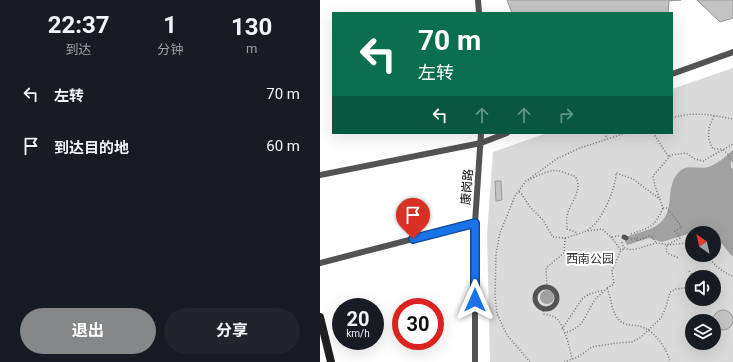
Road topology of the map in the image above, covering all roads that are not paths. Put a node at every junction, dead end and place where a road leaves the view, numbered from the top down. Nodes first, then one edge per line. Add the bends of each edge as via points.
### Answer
1 (478, 0) edge
2 (479, 12) edge
3 (733, 52) edge
4 (673, 74) edge
5 (481, 134) edge
6 (504, 134) edge
7 (481, 143) junction
8 (320, 175) edge
9 (475, 223) junction
10 (320, 263) edge
11 (547, 287) joint
12 (320, 317) edge
13 (331, 362) edge
14 (475, 362) edge

1 - 2 street
3 - 4 street
5 - 7 street, 康岗路
6 - 7 street
7 - 8 street
7 - 9 street, 康岗路
9 - 10 street
9 - 14 street, 康岗路
11 - 11 street via 551,287 556,293 557,301 551,308 542,308 536,302 536,294 542,287
12 - 13 main road

